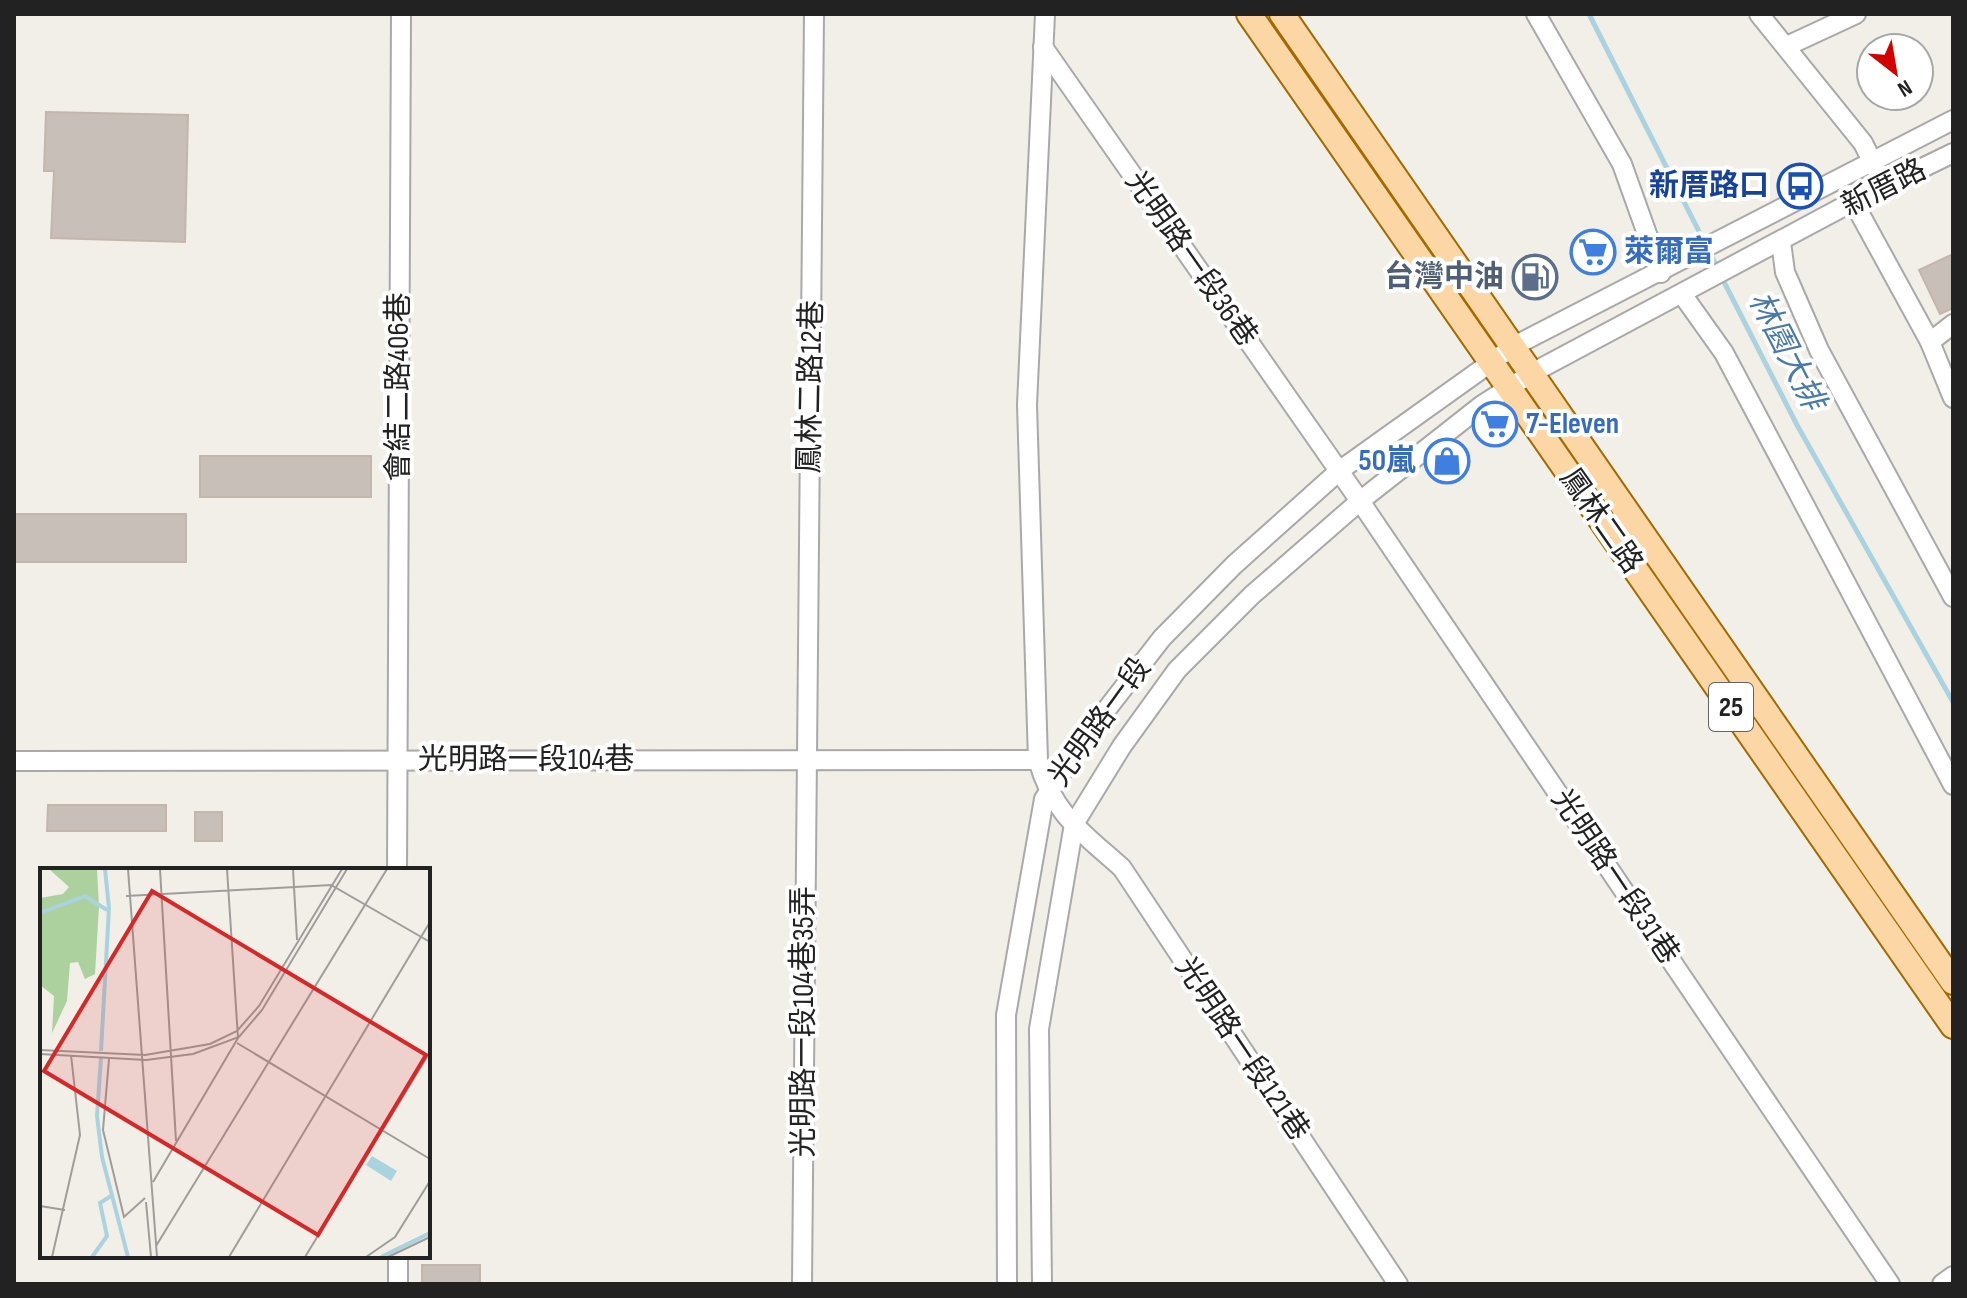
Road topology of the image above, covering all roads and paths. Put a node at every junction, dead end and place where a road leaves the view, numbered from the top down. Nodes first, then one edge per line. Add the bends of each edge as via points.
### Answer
1 (401, 14) edge
2 (814, 14) edge
3 (1045, 14) edge
4 (1249, 14) edge
5 (1282, 14) edge
6 (1536, 14) edge
7 (1759, 14) edge
8 (1856, 14) edge
9 (1787, 46) junction
10 (1043, 47) junction
11 (1953, 120) edge
12 (1953, 153) edge
13 (1872, 160) junction
14 (1839, 178) junction
15 (1885, 187) junction
16 (1854, 201) junction
17 (1777, 244) junction
18 (1665, 271) junction
19 (1682, 294) junction
20 (1953, 324) edge
21 (1930, 342) junction
22 (1514, 346) junction
23 (1491, 362) junction
24 (1532, 373) junction
25 (1508, 388) junction
26 (1953, 398) edge
27 (1339, 471) junction
28 (1360, 501) junction
29 (1953, 597) edge
30 (396, 760) junction
31 (806, 760) junction
32 (1038, 760) junction
33 (14, 761) edge
34 (1953, 785) edge
35 (1048, 793) junction
36 (1074, 824) junction
37 (397, 868) edge
38 (1953, 982) edge
39 (1953, 1026) edge
40 (398, 1258) edge
41 (1953, 1276) edge
42 (398, 1284) edge
43 (802, 1284) edge
44 (1007, 1284) edge
45 (1042, 1284) edge
46 (1398, 1284) edge
47 (1890, 1284) edge
48 (1942, 1284) edge

1 - 30 street, 會結二路406巷
2 - 31 street, 鳳林二路12巷
3 - 10 street
4 - 23 main road, 鳳林二路 / 25
5 - 22 main road, 鳳林二路 / 25
6 - 18 street via 1622,164
7 - 9 street
8 - 9 street
9 - 13 street
10 - 27 street, 光明路一段36巷
10 - 32 street via 1027,405
11 - 13 street, 新厝路
12 - 15 street, 新厝路
13 - 14 street, 新厝路
13 - 15 street
14 - 16 street
14 - 18 street, 新厝路
15 - 16 street, 新厝路
16 - 17 street, 新厝路
16 - 21 street
17 - 19 street, 新厝路
17 - 29 street via 1819,350
18 - 22 street
19 - 24 street
19 - 34 street via 1724,353
20 - 21 street
21 - 26 street
22 - 23 street
22 - 24 main road, 鳳林二路 / 25
23 - 25 main road, 鳳林二路 / 25
23 - 27 street, 光明路一段
24 - 25 street
24 - 38 main road, 鳳林二路 / 25
25 - 28 street, 光明路一段
25 - 39 main road, 鳳林二路 / 25
27 - 28 street, 光明路一段31巷
27 - 35 street, 光明路一段 via 1162,638
28 - 36 street, 光明路一段 via 1252,595 1177,670
28 - 47 street, 光明路一段31巷
30 - 31 street, 光明路一段104巷
30 - 33 street, 光明路一段104巷
30 - 37 street, 會結二路406巷
31 - 32 street, 光明路一段104巷
31 - 43 street, 光明路一段104巷35弄
32 - 35 street
35 - 36 street, 光明路一段121巷
35 - 44 street, 光明路一段 via 1006,1015
36 - 45 street, 光明路一段 via 1039,1029
36 - 46 street, 光明路一段121巷 via 1122,868
40 - 42 street
41 - 48 street

